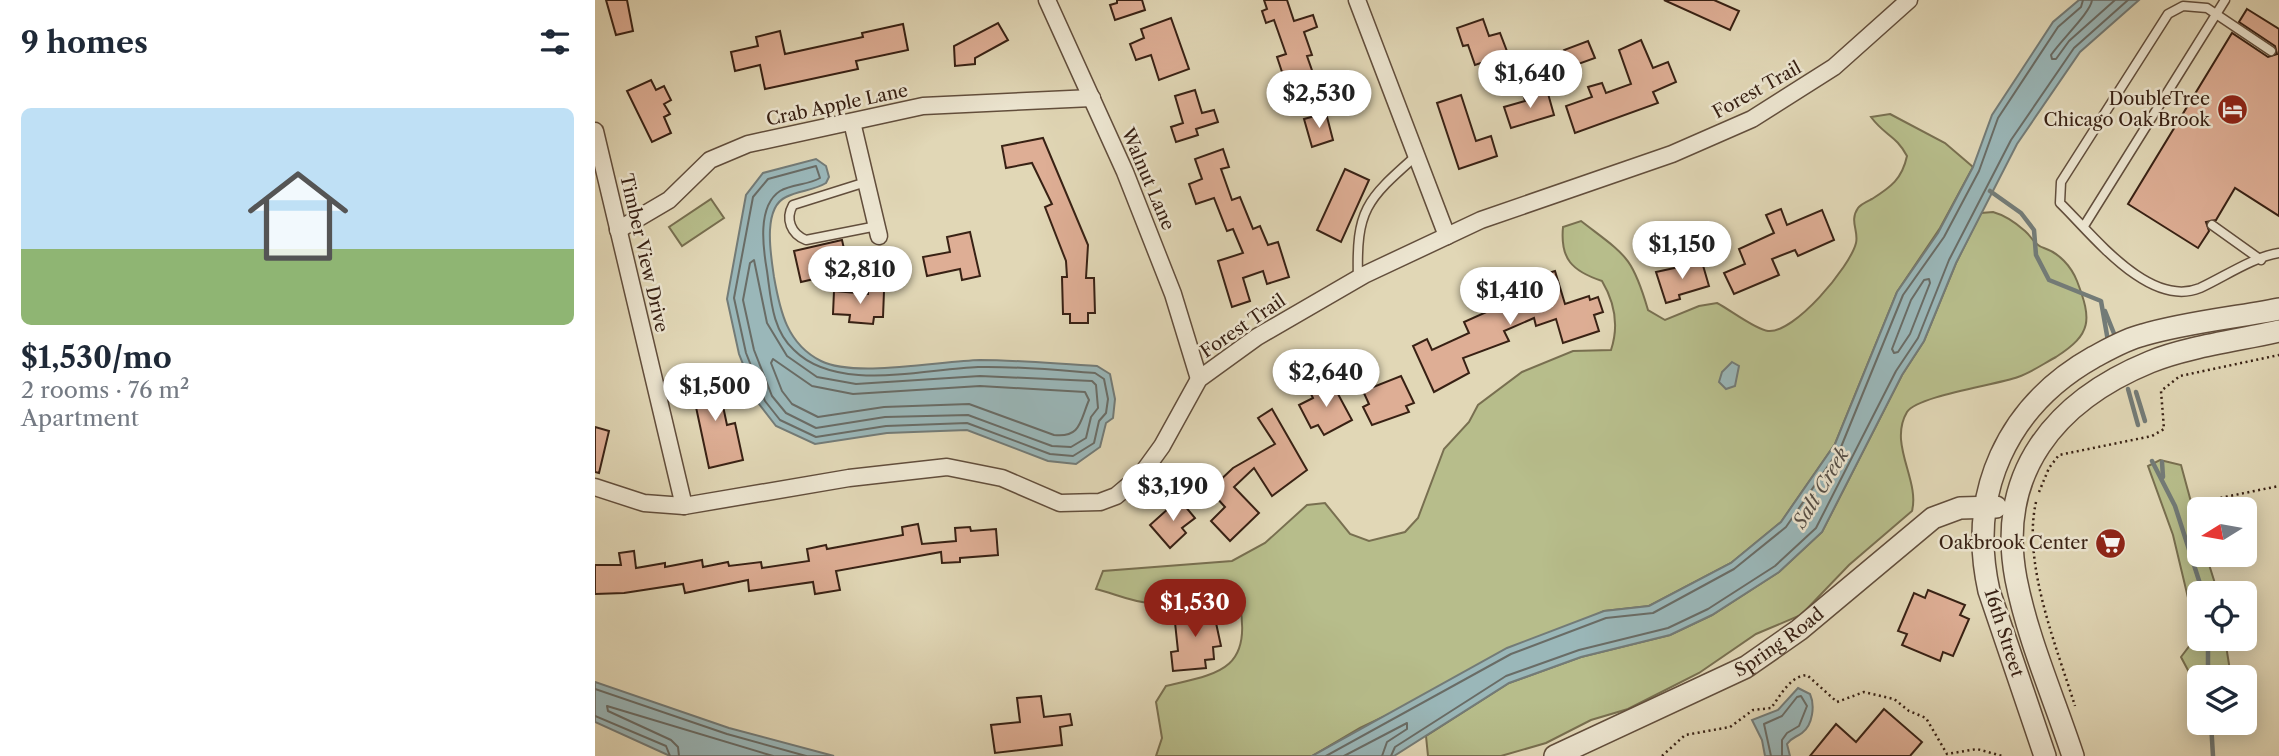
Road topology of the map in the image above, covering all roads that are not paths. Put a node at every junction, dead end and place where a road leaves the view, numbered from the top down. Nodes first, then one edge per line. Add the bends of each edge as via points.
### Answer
1 (1047, 0) edge
2 (1357, 0) edge
3 (1909, 0) edge
4 (2225, 0) edge
5 (2217, 14) junction
6 (2271, 51) dead end
7 (1092, 98) junction
8 (852, 122) junction
9 (595, 131) edge
10 (1416, 156) junction
11 (866, 182) junction
12 (2212, 225) dead end
13 (2084, 226) junction
14 (618, 230) junction
15 (878, 231) joint
16 (1447, 236) junction
17 (2279, 253) edge
18 (2261, 260) junction
19 (1357, 278) junction
20 (2279, 309) edge
21 (2279, 331) edge
22 (1199, 379) junction
23 (595, 487) edge
24 (684, 506) junction
25 (1985, 506) junction
26 (2015, 508) junction
27 (1555, 756) edge
28 (2045, 756) edge
29 (2073, 756) edge

1 - 7 street, Walnut Lane
2 - 10 street
3 - 16 street, Forest Trail via 1834,67 1752,119
4 - 5 lane
5 - 6 lane
5 - 13 lane
5 - 13 lane via 2194,5 2168,14 2061,182 2060,203
7 - 8 street, Crab Apple Lane via 923,106
7 - 22 street, Walnut Lane via 1164,269
8 - 11 street
8 - 14 street, Crab Apple Lane via 722,154 698,169 655,210
9 - 14 street, Timber View Drive
10 - 16 street
10 - 19 lane via 1366,205 1357,242
11 - 15 street
11 - 15 lane via 793,205 791,227 797,237 806,240
12 - 18 lane
13 - 18 lane via 2142,281 2178,293
14 - 24 street, Timber View Drive
16 - 19 street, Forest Trail
17 - 18 lane
19 - 22 street, Forest Trail via 1257,337
20 - 25 street via 2141,335 2066,373 2023,415 1998,459
21 - 26 street via 2152,361 2082,398 2047,432 2019,485
22 - 24 street, Forest Trail via 1141,475 1116,496 1100,502 1060,503 991,474 947,467
23 - 24 street, Forest Trail via 635,501
25 - 26 street, Spring Road
25 - 27 street, Spring Road via 1960,508 1923,524 1799,630 1738,671
25 - 28 street, 16th Street via 1983,565 1989,591
26 - 29 street, 16th Street via 2017,582

